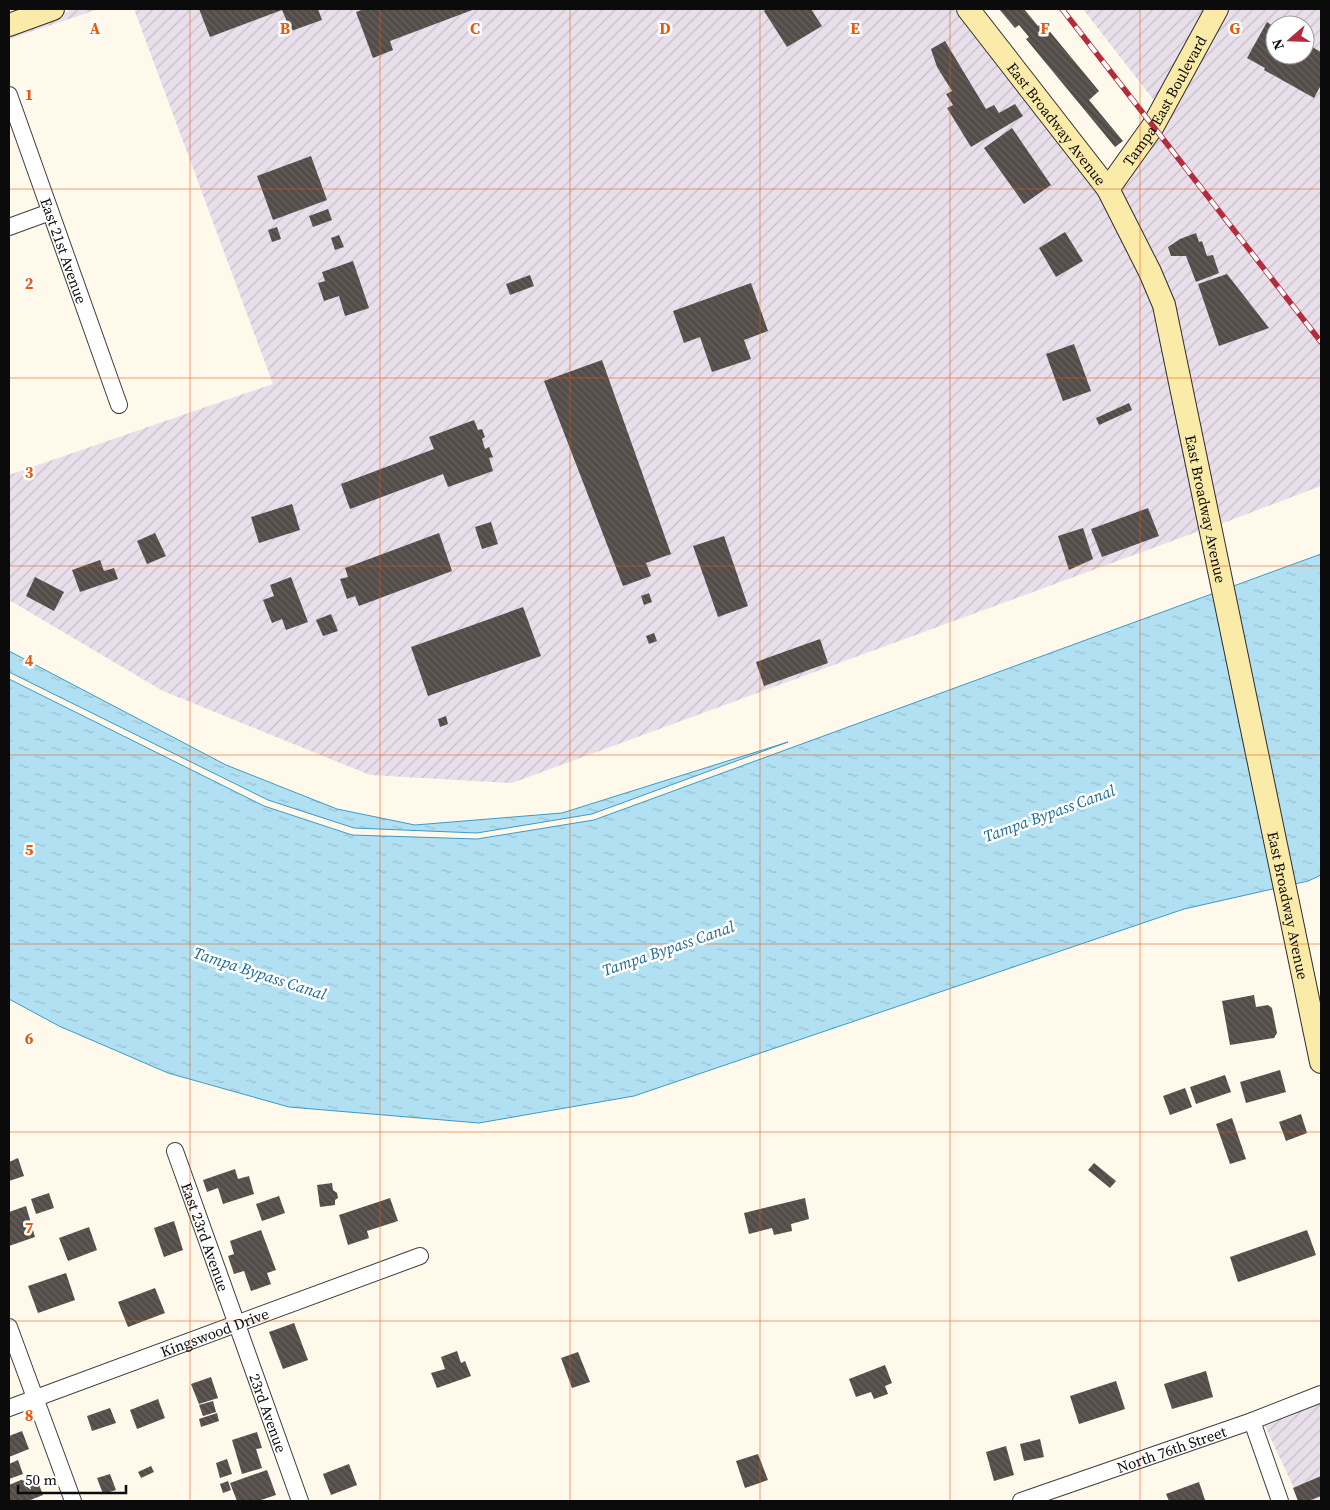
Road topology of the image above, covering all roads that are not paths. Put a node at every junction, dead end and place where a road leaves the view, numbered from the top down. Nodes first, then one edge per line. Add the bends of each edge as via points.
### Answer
1 (53, 9) edge
2 (968, 9) edge
3 (1217, 9) edge
4 (9, 25) edge
5 (9, 95) edge
6 (1108, 189) junction
7 (50, 212) junction
8 (9, 227) edge
9 (119, 406) dead end
10 (1321, 1062) edge
11 (175, 1151) dead end
12 (420, 1256) dead end
13 (236, 1324) junction
14 (9, 1327) edge
15 (1321, 1394) edge
16 (36, 1399) junction
17 (9, 1408) edge
18 (1252, 1421) junction
19 (73, 1501) edge
20 (300, 1501) edge
21 (1021, 1501) edge
22 (1280, 1501) edge

1 - 4 main road
2 - 6 main road, East Broadway Avenue
3 - 6 main road, Tampa East Boulevard via 1153,126
5 - 7 street, East 21st Avenue
6 - 10 main road, East Broadway Avenue via 1164,305
7 - 8 street
7 - 9 street, East 21st Avenue
11 - 13 street, East 23rd Avenue
12 - 13 street, Kingswood Drive
13 - 16 street, Kingswood Drive
13 - 20 street, 23rd Avenue
14 - 16 street
15 - 18 street, North 76th Street
16 - 17 street, Kingswood Drive
16 - 19 street
18 - 21 street, North 76th Street
18 - 22 street

